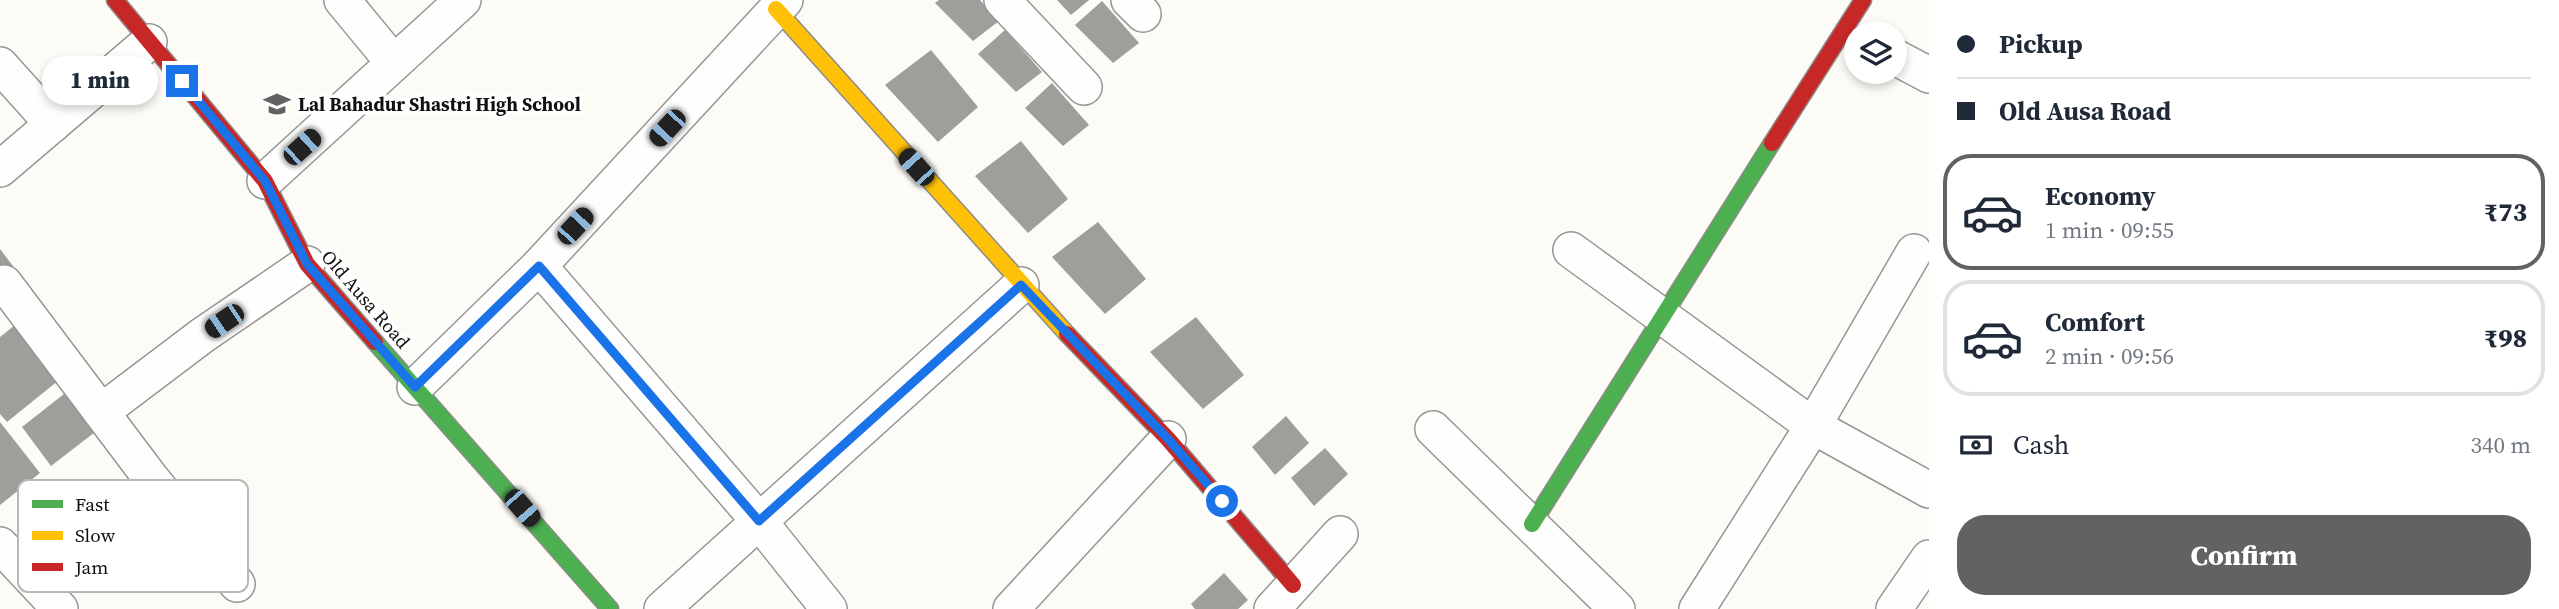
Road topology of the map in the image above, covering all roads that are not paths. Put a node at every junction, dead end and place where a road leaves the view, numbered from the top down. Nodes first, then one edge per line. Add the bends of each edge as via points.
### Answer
1 (115, 0) edge
2 (342, 0) edge
3 (463, 0) edge
4 (1002, 0) edge
5 (1863, 0) edge
6 (781, 5) edge
7 (1855, 21) edge
8 (149, 42) junction
9 (1844, 43) edge
10 (394, 63) junction
11 (1907, 63) edge
12 (0, 65) edge
13 (1929, 75) edge
14 (1084, 87) dead end
15 (52, 124) junction
16 (0, 169) edge
17 (265, 181) junction
18 (1571, 250) dead end
19 (1914, 252) dead end
20 (307, 264) junction
21 (539, 266) junction
22 (4, 283) dead end
23 (1021, 285) junction
24 (1662, 317) junction
25 (415, 387) junction
26 (101, 412) junction
27 (1813, 426) junction
28 (1433, 429) dead end
29 (1168, 439) junction
30 (152, 480) edge
31 (1929, 489) edge
32 (759, 521) junction
33 (1532, 524) junction
34 (1340, 534) dead end
35 (0, 545) edge
36 (1929, 558) edge
37 (18, 568) edge
38 (1283, 597) edge
39 (610, 609) edge
40 (662, 609) edge
41 (829, 609) edge
42 (1011, 609) edge
43 (1617, 609) edge
44 (1697, 609) edge
45 (1894, 609) edge

1 - 8 street, Old Ausa Road
2 - 10 street
3 - 10 street
4 - 14 street
5 - 7 street
6 - 21 street
6 - 23 street
8 - 15 street
8 - 17 street, Old Ausa Road
9 - 24 street
10 - 17 street
11 - 13 street
12 - 15 street
15 - 16 street
17 - 20 street, Old Ausa Road
18 - 24 street
19 - 27 street
20 - 25 street, Old Ausa Road
20 - 26 street
21 - 25 street
21 - 32 street
22 - 26 street
23 - 29 street
23 - 32 street
24 - 27 street
24 - 33 street
25 - 39 street, Old Ausa Road
26 - 30 street
27 - 31 street
27 - 44 street
28 - 33 street
29 - 38 street
29 - 42 street
32 - 40 street
32 - 41 street
33 - 43 street
34 - 38 street
35 - 37 street
36 - 45 street

